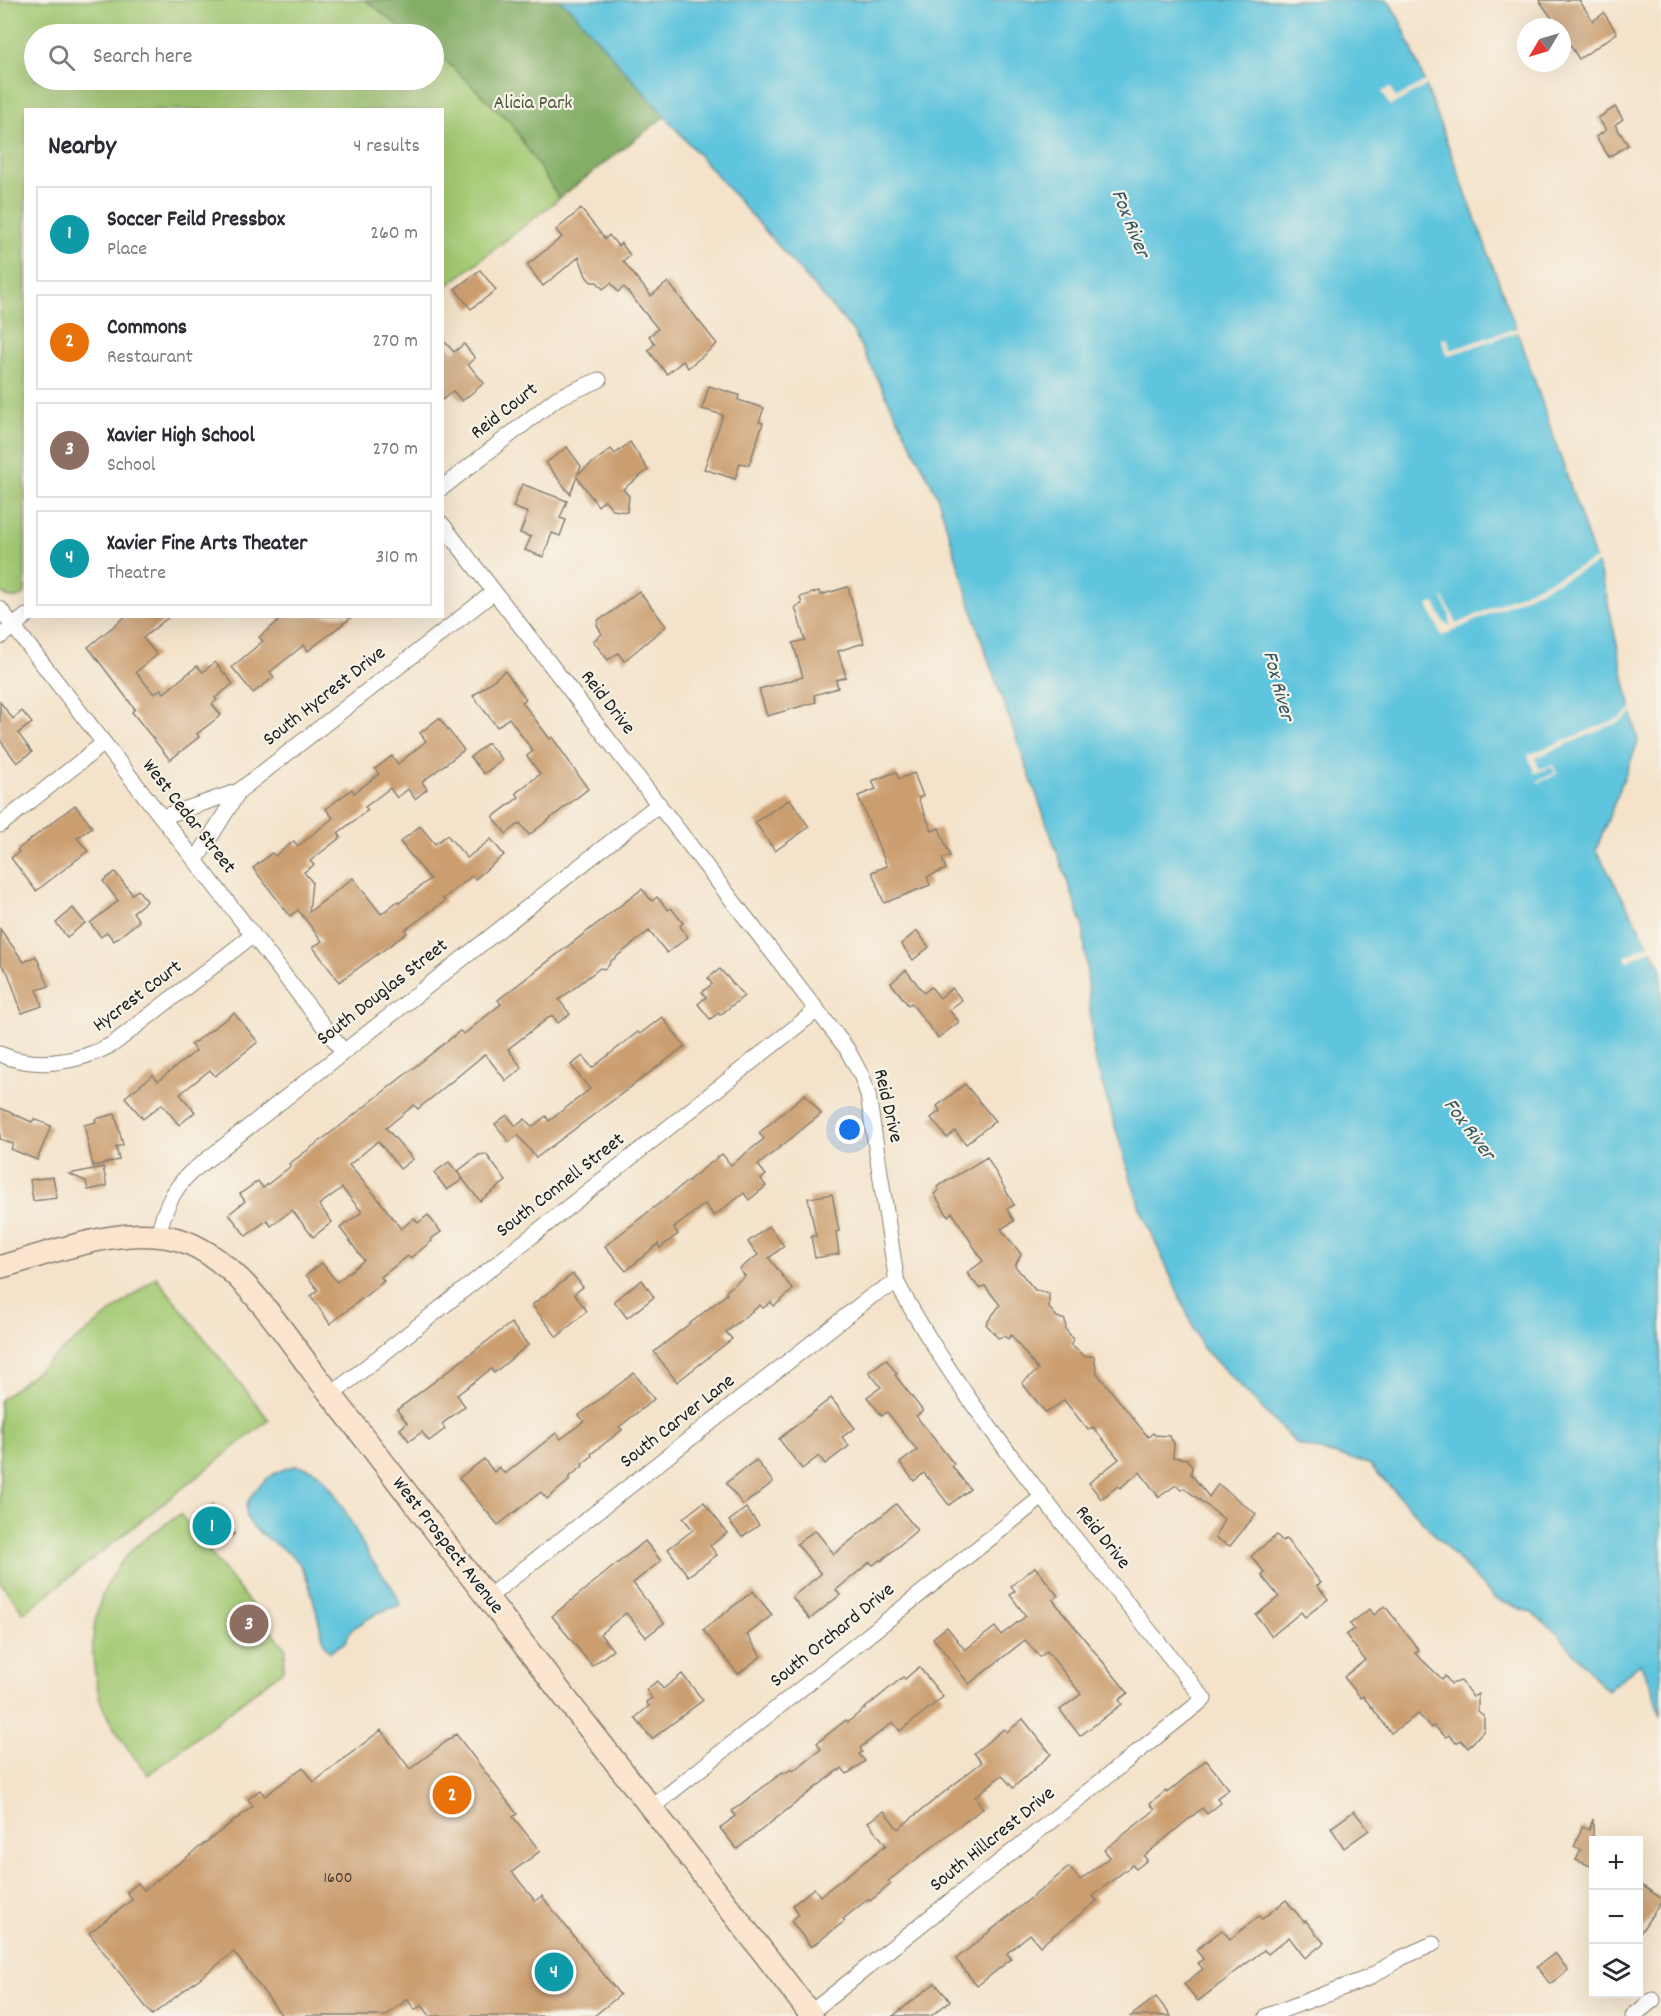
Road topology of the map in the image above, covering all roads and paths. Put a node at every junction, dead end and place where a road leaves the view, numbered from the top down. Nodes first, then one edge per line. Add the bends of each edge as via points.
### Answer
1 (599, 380) dead end
2 (444, 486) edge
3 (444, 527) edge
4 (494, 592) junction
5 (0, 609) edge
6 (24, 618) edge
7 (13, 627) junction
8 (0, 637) edge
9 (104, 743) junction
10 (239, 791) junction
11 (659, 804) junction
12 (162, 817) junction
13 (0, 825) edge
14 (196, 860) junction
15 (253, 935) junction
16 (818, 1010) junction
17 (343, 1052) junction
18 (0, 1054) edge
19 (158, 1235) junction
20 (0, 1267) edge
21 (897, 1283) junction
22 (331, 1395) junction
23 (1042, 1497) junction
24 (487, 1598) junction
25 (1204, 1699) joint
26 (650, 1809) junction
27 (1433, 1944) dead end
28 (1653, 2000) dead end
29 (811, 2015) edge
30 (1267, 2016) edge
31 (1633, 2016) edge

1 - 2 street, Reid Court via 556,398
3 - 4 street, Reid Drive
4 - 10 street, South Hycrest Drive
4 - 11 street, Reid Drive
5 - 7 street, West Cedar Street
6 - 7 street
7 - 8 street
7 - 9 street, West Cedar Street
9 - 12 street, West Cedar Street
9 - 13 street
10 - 12 street, South Hycrest Drive
10 - 14 street, South Hycrest Drive
11 - 16 street, Reid Drive
11 - 17 street, South Douglas Street
12 - 14 street, West Cedar Street
14 - 15 street, West Cedar Street
15 - 17 street, West Cedar Street
15 - 18 street, Hycrest Court via 97,1053 43,1063
16 - 21 street, Reid Drive via 856,1064 868,1095
16 - 22 street, South Connell Street
17 - 19 street, South Douglas Street via 183,1179 163,1215
19 - 20 main road, West Prospect Avenue via 136,1233 93,1241
19 - 22 main road, West Prospect Avenue via 188,1243 231,1270
21 - 23 street, Reid Drive via 951,1375
21 - 24 street, South Carver Lane via 873,1295
22 - 24 main road, West Prospect Avenue
23 - 25 street, Reid Drive
23 - 26 street, South Orchard Drive
24 - 26 main road, West Prospect Avenue
25 - 29 street, South Hillcrest Drive
26 - 29 main road, West Prospect Avenue
27 - 30 street via 1368,1978
28 - 31 street

